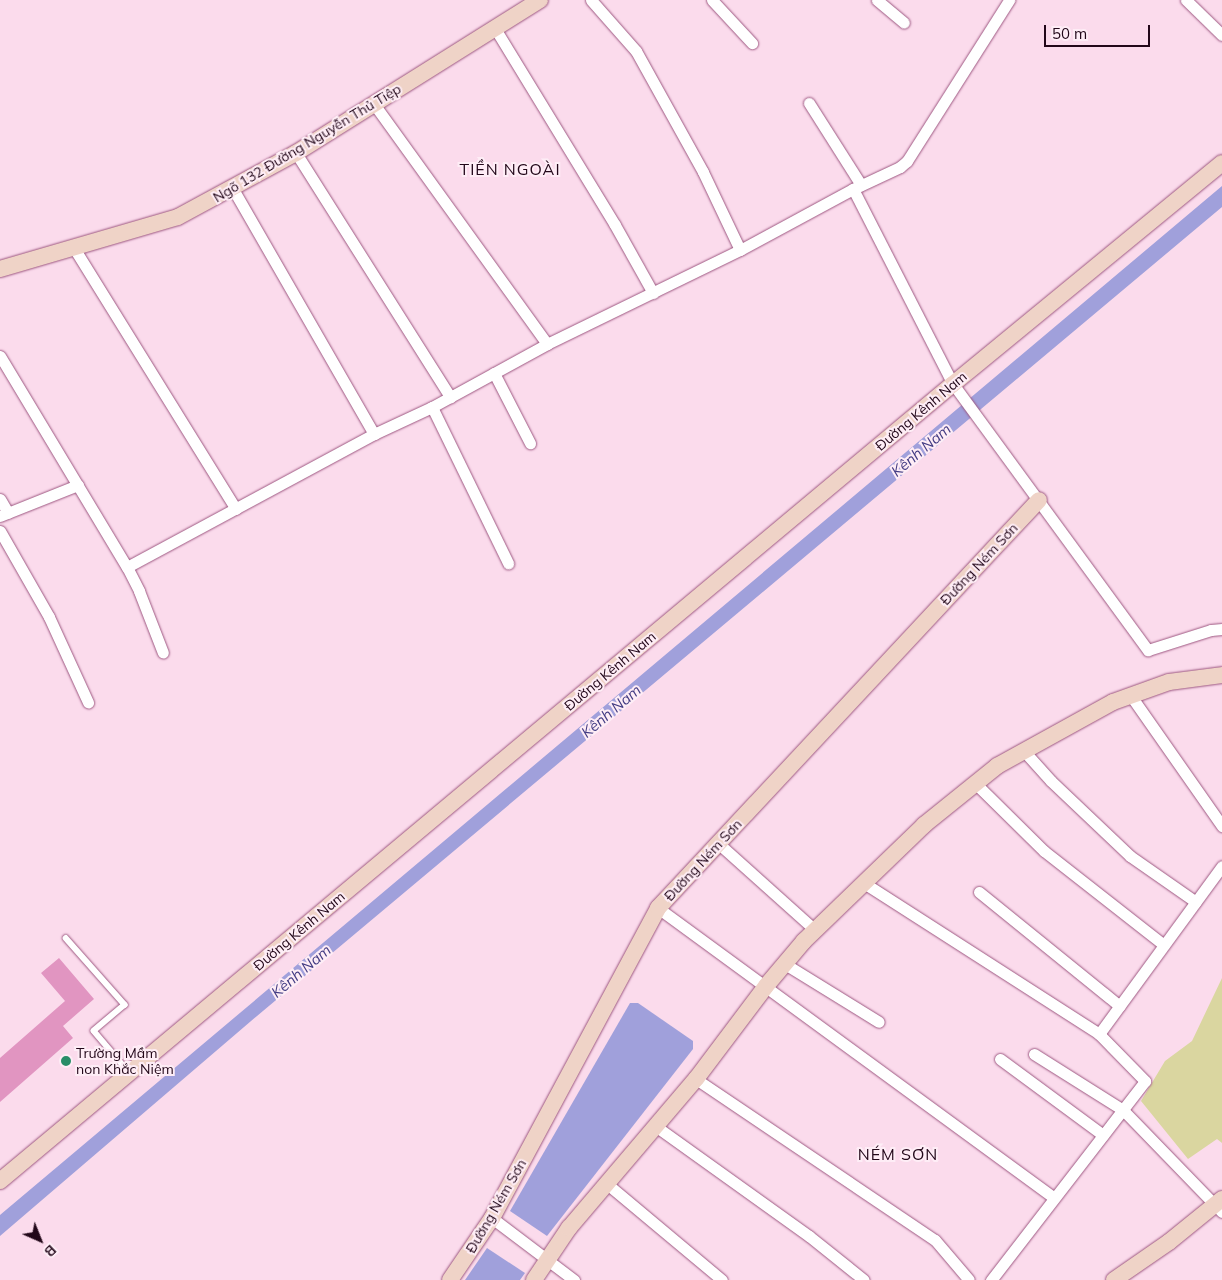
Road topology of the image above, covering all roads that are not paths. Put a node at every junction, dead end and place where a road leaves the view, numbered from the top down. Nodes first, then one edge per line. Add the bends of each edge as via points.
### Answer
1 (540, 0) edge
2 (591, 0) edge
3 (712, 0) edge
4 (877, 0) edge
5 (1009, 0) edge
6 (1186, 0) edge
7 (904, 23) dead end
8 (496, 30) junction
9 (1222, 35) edge
10 (752, 43) dead end
11 (374, 104) junction
12 (809, 104) dead end
13 (296, 153) junction
14 (1222, 163) edge
15 (857, 187) junction
16 (233, 189) junction
17 (74, 248) junction
18 (740, 250) junction
19 (0, 269) edge
20 (653, 293) junction
21 (547, 344) junction
22 (0, 356) edge
23 (494, 373) junction
24 (953, 385) junction
25 (450, 397) junction
26 (432, 407) junction
27 (374, 434) junction
28 (530, 443) dead end
29 (78, 485) junction
30 (0, 499) edge
31 (1039, 500) junction
32 (236, 509) junction
33 (4, 515) edge
34 (0, 531) edge
35 (508, 562) dead end
36 (127, 566) junction
37 (1222, 628) edge
38 (163, 654) dead end
39 (1222, 675) edge
40 (1131, 696) junction
41 (88, 702) dead end
42 (1024, 751) junction
43 (976, 783) junction
44 (1222, 826) edge
45 (718, 843) junction
46 (1222, 866) edge
47 (864, 883) junction
48 (979, 892) dead end
49 (1196, 902) junction
50 (658, 908) junction
51 (815, 930) junction
52 (66, 938) dead end
53 (1164, 945) junction
54 (784, 964) junction
55 (766, 986) junction
56 (1120, 1006) junction
57 (879, 1022) dead end
58 (1099, 1034) junction
59 (1034, 1054) dead end
60 (1000, 1059) dead end
61 (130, 1072) junction
62 (696, 1079) junction
63 (1123, 1110) junction
64 (654, 1125) junction
65 (1103, 1135) junction
66 (0, 1181) edge
67 (606, 1183) junction
68 (1053, 1197) junction
69 (1219, 1205) edge
70 (492, 1218) junction
71 (548, 1259) junction
72 (450, 1280) edge
73 (534, 1280) edge
74 (574, 1280) edge
75 (722, 1280) edge
76 (864, 1280) edge
77 (969, 1280) edge
78 (991, 1280) edge
79 (1114, 1280) edge

1 - 8 street, Ngõ 132 Đường Nguyễn Thủ Tiệp
2 - 18 street via 636,51 703,172
3 - 10 street
4 - 7 street
5 - 15 street via 908,161
6 - 9 street
8 - 11 street, Ngõ 132 Đường Nguyễn Thủ Tiệp
8 - 20 street
11 - 13 street, Ngõ 132 Đường Nguyễn Thủ Tiệp
11 - 21 street
12 - 15 street
13 - 16 street, Ngõ 132 Đường Nguyễn Thủ Tiệp
13 - 25 street
14 - 24 street, Đường Kênh Nam
15 - 18 street
15 - 24 street
16 - 17 street, Ngõ 132 Đường Nguyễn Thủ Tiệp via 178,217
16 - 27 street
17 - 19 street, Ngõ 132 Đường Nguyễn Thủ Tiệp
17 - 32 street
18 - 20 street
20 - 21 street
21 - 23 street
22 - 29 street
23 - 25 street
23 - 28 street
24 - 31 street
24 - 61 street, Đường Kênh Nam
25 - 26 street
26 - 27 street
26 - 35 street
27 - 32 street
29 - 33 street
29 - 36 street
30 - 33 street
31 - 37 street via 1148,650
31 - 45 street, Đường Ném Sơn
32 - 36 street
34 - 41 street via 48,617
36 - 38 street
39 - 40 street via 1168,682
40 - 42 street via 1113,702
40 - 44 street
42 - 43 street
42 - 49 street via 1130,856
43 - 47 street via 924,825
43 - 53 street via 1044,851
45 - 50 street, Đường Ném Sơn
45 - 51 street
46 - 49 street
47 - 51 street
47 - 58 street
48 - 56 street
49 - 53 street
50 - 55 street
50 - 70 street, Đường Ném Sơn
51 - 54 street
52 - 61 lane via 125,1005 94,1031
53 - 56 street
54 - 55 street
54 - 57 street
55 - 62 street
55 - 68 street
56 - 58 street
58 - 63 street via 1145,1081
59 - 63 street
60 - 65 street
61 - 66 street, Đường Kênh Nam
62 - 64 street
62 - 77 street via 935,1240
63 - 65 street
63 - 69 street
64 - 67 street
64 - 76 street via 809,1236
65 - 68 street
67 - 71 street
67 - 75 street
68 - 78 street
69 - 79 street
70 - 71 street
70 - 72 street, Đường Ném Sơn
71 - 73 street
71 - 74 street

